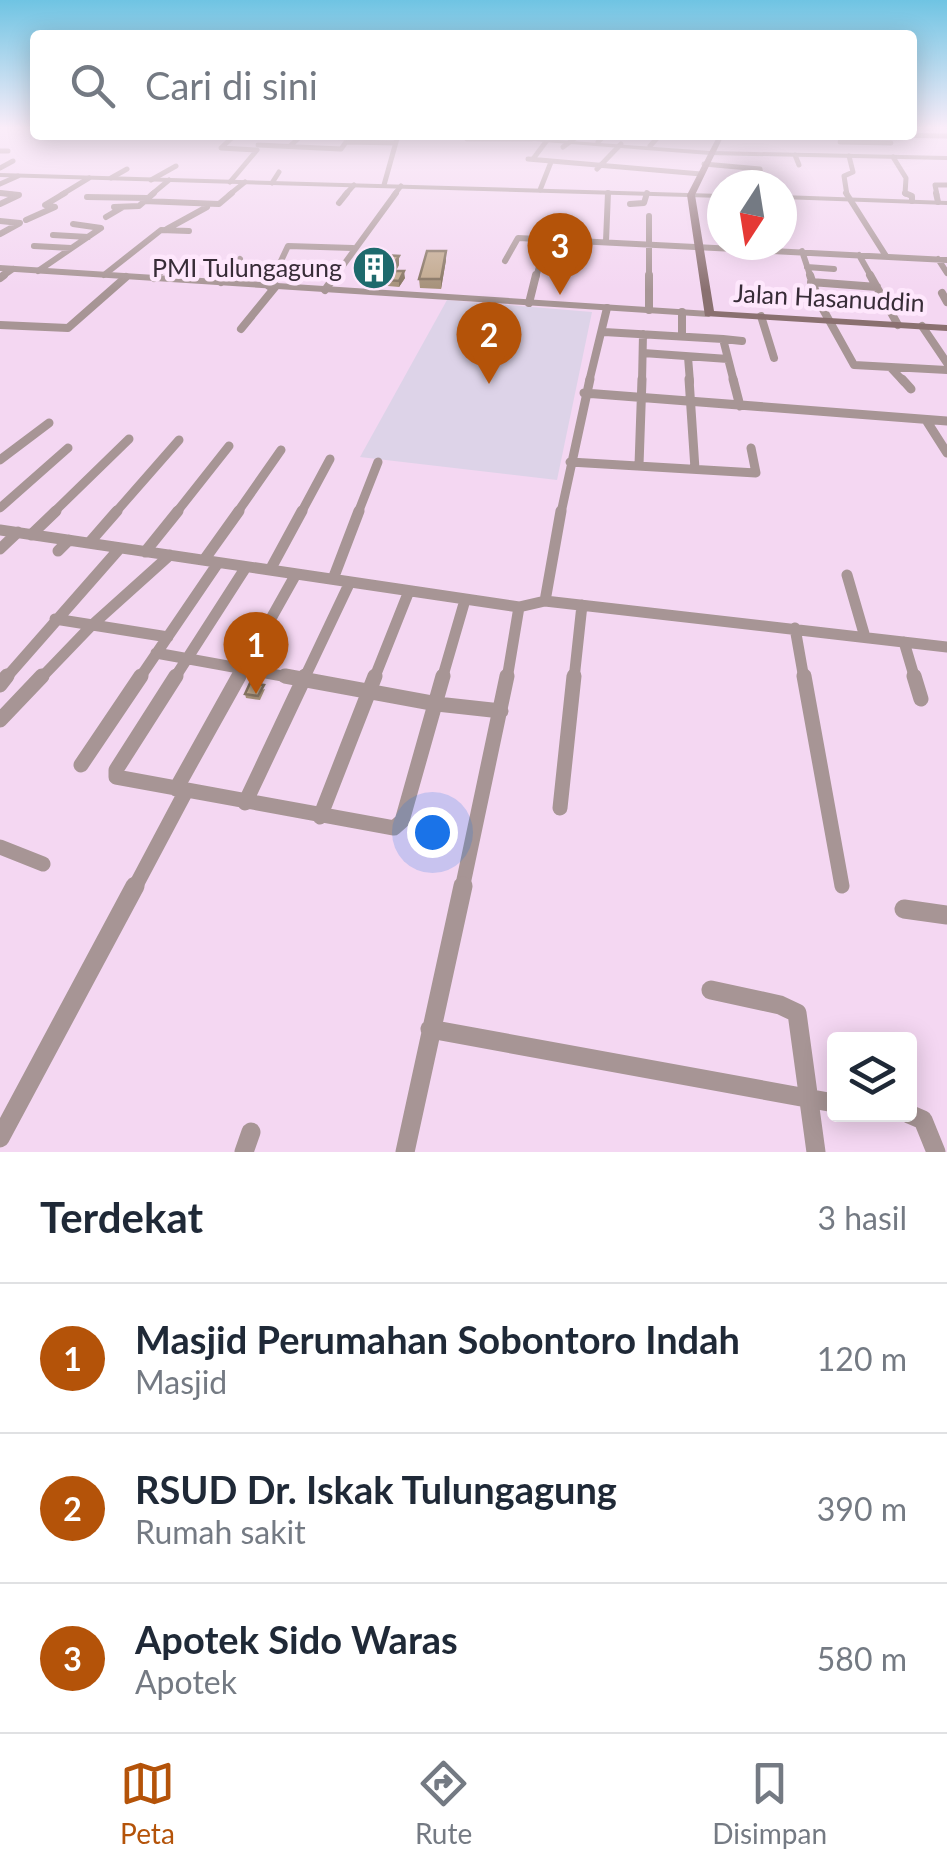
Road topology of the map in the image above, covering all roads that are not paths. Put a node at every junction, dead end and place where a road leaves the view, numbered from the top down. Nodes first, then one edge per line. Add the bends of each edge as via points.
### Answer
1 (80, 183) edge
2 (166, 183) edge
3 (244, 183) edge
4 (293, 183) edge
5 (543, 183) edge
6 (697, 183) edge
7 (845, 183) edge
8 (906, 183) edge
9 (354, 185) junction
10 (384, 185) joint
11 (401, 186) junction
12 (445, 187) junction
13 (540, 190) junction
14 (608, 192) junction
15 (0, 193) edge
16 (647, 193) junction
17 (691, 195) junction
18 (707, 196) edge
19 (87, 197) dead end
20 (797, 197) edge
21 (437, 198) dead end
22 (847, 199) junction
23 (145, 200) junction
24 (912, 202) junction
25 (942, 202) edge
26 (339, 203) dead end
27 (0, 204) edge
28 (210, 204) junction
29 (630, 204) dead end
30 (114, 206) dead end
31 (124, 207) junction
32 (649, 216) dead end
33 (106, 217) dead end
34 (26, 220) dead end
35 (0, 221) edge
36 (73, 224) dead end
37 (167, 229) junction
38 (188, 231) dead end
39 (1, 232) edge
40 (53, 235) dead end
41 (88, 237) junction
42 (546, 239) junction
43 (606, 241) junction
44 (648, 243) junction
45 (34, 246) dead end
46 (699, 246) junction
47 (707, 246) edge
48 (71, 248) junction
49 (353, 248) junction
50 (797, 251) edge
51 (802, 251) junction
52 (859, 255) junction
53 (886, 256) junction
54 (240, 258) dead end
55 (926, 258) junction
56 (943, 260) edge
57 (505, 261) dead end
58 (173, 262) dead end
59 (807, 267) junction
60 (0, 268) edge
61 (834, 268) dead end
62 (932, 268) dead end
63 (13, 269) junction
64 (38, 271) junction
65 (947, 273) edge
66 (104, 275) junction
67 (126, 276) junction
68 (0, 278) edge
69 (154, 278) junction
70 (222, 282) junction
71 (272, 286) junction
72 (813, 286) junction
73 (877, 287) junction
74 (326, 290) junction
75 (848, 292) dead end
76 (529, 302) junction
77 (607, 308) junction
78 (649, 310) junction
79 (682, 312) junction
80 (709, 314) junction
81 (761, 316) junction
82 (830, 320) junction
83 (898, 324) junction
84 (0, 326) edge
85 (14, 326) junction
86 (922, 326) junction
87 (947, 328) edge
88 (241, 329) dead end
89 (604, 332) dead end
90 (643, 334) junction
91 (682, 336) junction
92 (0, 337) edge
93 (723, 339) junction
94 (742, 340) dead end
95 (644, 354) junction
96 (688, 356) junction
97 (774, 358) dead end
98 (728, 359) junction
99 (947, 367) edge
100 (892, 368) junction
101 (911, 389) dead end
102 (584, 393) junction
103 (640, 398) junction
104 (693, 402) junction
105 (740, 406) junction
106 (926, 420) junction
107 (947, 421) edge
108 (48, 423) dead end
109 (129, 439) dead end
110 (179, 440) dead end
111 (229, 446) dead end
112 (68, 448) dead end
113 (751, 448) dead end
114 (281, 450) dead end
115 (947, 454) edge
116 (330, 459) dead end
117 (0, 460) edge
118 (378, 462) dead end
119 (570, 462) junction
120 (639, 465) junction
121 (695, 469) junction
122 (0, 508) edge
123 (0, 530) edge
124 (25, 533) junction
125 (68, 540) junction
126 (88, 543) junction
127 (120, 548) junction
128 (0, 550) edge
129 (58, 551) dead end
130 (145, 552) junction
131 (170, 555) junction
132 (204, 560) junction
133 (218, 562) junction
134 (246, 567) junction
135 (270, 570) junction
136 (296, 574) junction
137 (848, 575) dead end
138 (333, 580) junction
139 (350, 582) junction
140 (409, 591) junction
141 (465, 600) junction
142 (546, 601) junction
143 (582, 605) junction
144 (520, 608) junction
145 (55, 620) junction
146 (91, 626) junction
147 (795, 628) junction
148 (168, 637) junction
149 (865, 637) junction
150 (904, 642) junction
151 (947, 647) edge
152 (156, 653) junction
153 (188, 658) junction
154 (244, 668) junction
155 (303, 680) junction
156 (0, 685) edge
157 (369, 692) junction
158 (921, 700) dead end
159 (437, 704) junction
160 (502, 711) junction
161 (0, 720) edge
162 (80, 764) dead end
163 (181, 790) junction
164 (245, 803) junction
165 (560, 808) dead end
166 (320, 816) junction
167 (0, 848) edge
168 (44, 864) dead end
169 (842, 886) dead end
170 (904, 910) dead end
171 (947, 915) edge
172 (710, 990) dead end
173 (430, 1029) junction
174 (810, 1100) junction
175 (827, 1102) edge
176 (917, 1118) edge
177 (0, 1138) edge
178 (404, 1152) edge
179 (816, 1152) edge
180 (936, 1152) edge

1 - 34 street via 45,204 55,207
2 - 23 street
3 - 28 street via 220,204
4 - 9 street
5 - 13 street
6 - 17 main road
7 - 22 street
8 - 24 street
9 - 10 street
9 - 26 street
10 - 11 street
11 - 12 street
11 - 49 street
12 - 13 street
12 - 21 street
13 - 14 street
14 - 16 street
14 - 43 street
15 - 27 street via 19,195
16 - 17 street
16 - 29 street via 643,204
17 - 18 street
17 - 46 main road
19 - 23 street
20 - 22 street
22 - 24 street
22 - 53 street
23 - 28 street
23 - 31 street
24 - 25 street
28 - 37 street
30 - 31 street
31 - 33 street
32 - 44 street
35 - 39 street via 20,223
36 - 41 street via 101,228
37 - 38 street
37 - 66 street
40 - 41 street
41 - 48 street
42 - 43 street
42 - 57 street via 515,239
42 - 76 street
43 - 44 street
44 - 46 street
44 - 78 street
45 - 48 street
46 - 47 street
46 - 80 main road
48 - 64 street
49 - 71 street via 288,246
49 - 74 street
50 - 51 street
51 - 52 street
51 - 59 street
52 - 53 street
52 - 73 street
53 - 55 street
54 - 70 street
55 - 56 street
55 - 62 street
56 - 65 street
58 - 69 street
59 - 61 street
59 - 72 street
60 - 63 street
63 - 64 street
63 - 68 street
64 - 66 street
66 - 67 street
67 - 69 street
67 - 85 street via 68,328
69 - 70 street
70 - 71 street
71 - 74 street
71 - 88 street
72 - 73 street
72 - 75 street
72 - 82 street
73 - 83 street
74 - 76 street
76 - 77 street
77 - 78 street
77 - 102 street
78 - 79 street
79 - 80 street
79 - 91 street
80 - 81 main road, Jalan Hasanuddin
81 - 82 main road, Jalan Hasanuddin
81 - 97 street
82 - 83 main road, Jalan Hasanuddin
82 - 100 street via 854,365
83 - 86 main road, Jalan Hasanuddin
84 - 85 street
85 - 92 street
86 - 87 main road, Jalan Hasanuddin
86 - 99 street
89 - 90 street
90 - 91 street
90 - 95 street
91 - 93 street
93 - 94 street
93 - 98 street
95 - 96 street
95 - 103 street
96 - 98 street
96 - 104 street
98 - 105 street
99 - 100 street
100 - 101 street
102 - 103 street
102 - 119 street
103 - 104 street
103 - 120 street
104 - 105 street
104 - 121 street
105 - 106 street
106 - 107 street
106 - 115 street
108 - 117 street
109 - 124 street
110 - 126 street
111 - 130 street
112 - 122 street
113 - 121 street via 756,473
114 - 132 street
116 - 135 street
118 - 138 street
119 - 120 street
119 - 142 street
120 - 121 street
123 - 124 street
124 - 125 street
124 - 128 street
125 - 126 street
125 - 129 street
126 - 127 street
127 - 130 street
127 - 145 street
130 - 131 street
131 - 132 street
131 - 146 street
132 - 133 street
133 - 134 street
133 - 148 street
134 - 135 street
134 - 153 street
135 - 136 street
136 - 138 street
136 - 154 street
137 - 149 street
138 - 139 street
139 - 140 street
139 - 155 street
140 - 141 street
140 - 157 street
141 - 144 street
141 - 159 street
142 - 143 street
142 - 144 street
143 - 147 street
143 - 165 street
144 - 160 street
145 - 146 street
145 - 156 street
146 - 148 street
146 - 161 street
147 - 149 street
147 - 169 street
148 - 152 street
149 - 150 street
150 - 151 street
150 - 158 street
152 - 153 street
152 - 162 street
153 - 154 street
153 - 163 street via 114,775
154 - 155 street
154 - 163 street
155 - 157 street
155 - 164 street
157 - 159 street
157 - 166 street
159 - 160 street
159 - 166 street via 400,824
160 - 173 street
163 - 164 street
163 - 177 street
164 - 166 street
167 - 168 street
170 - 171 street
172 - 174 street via 797,1014
173 - 174 street
173 - 178 street
174 - 175 street
174 - 179 street
176 - 180 street

